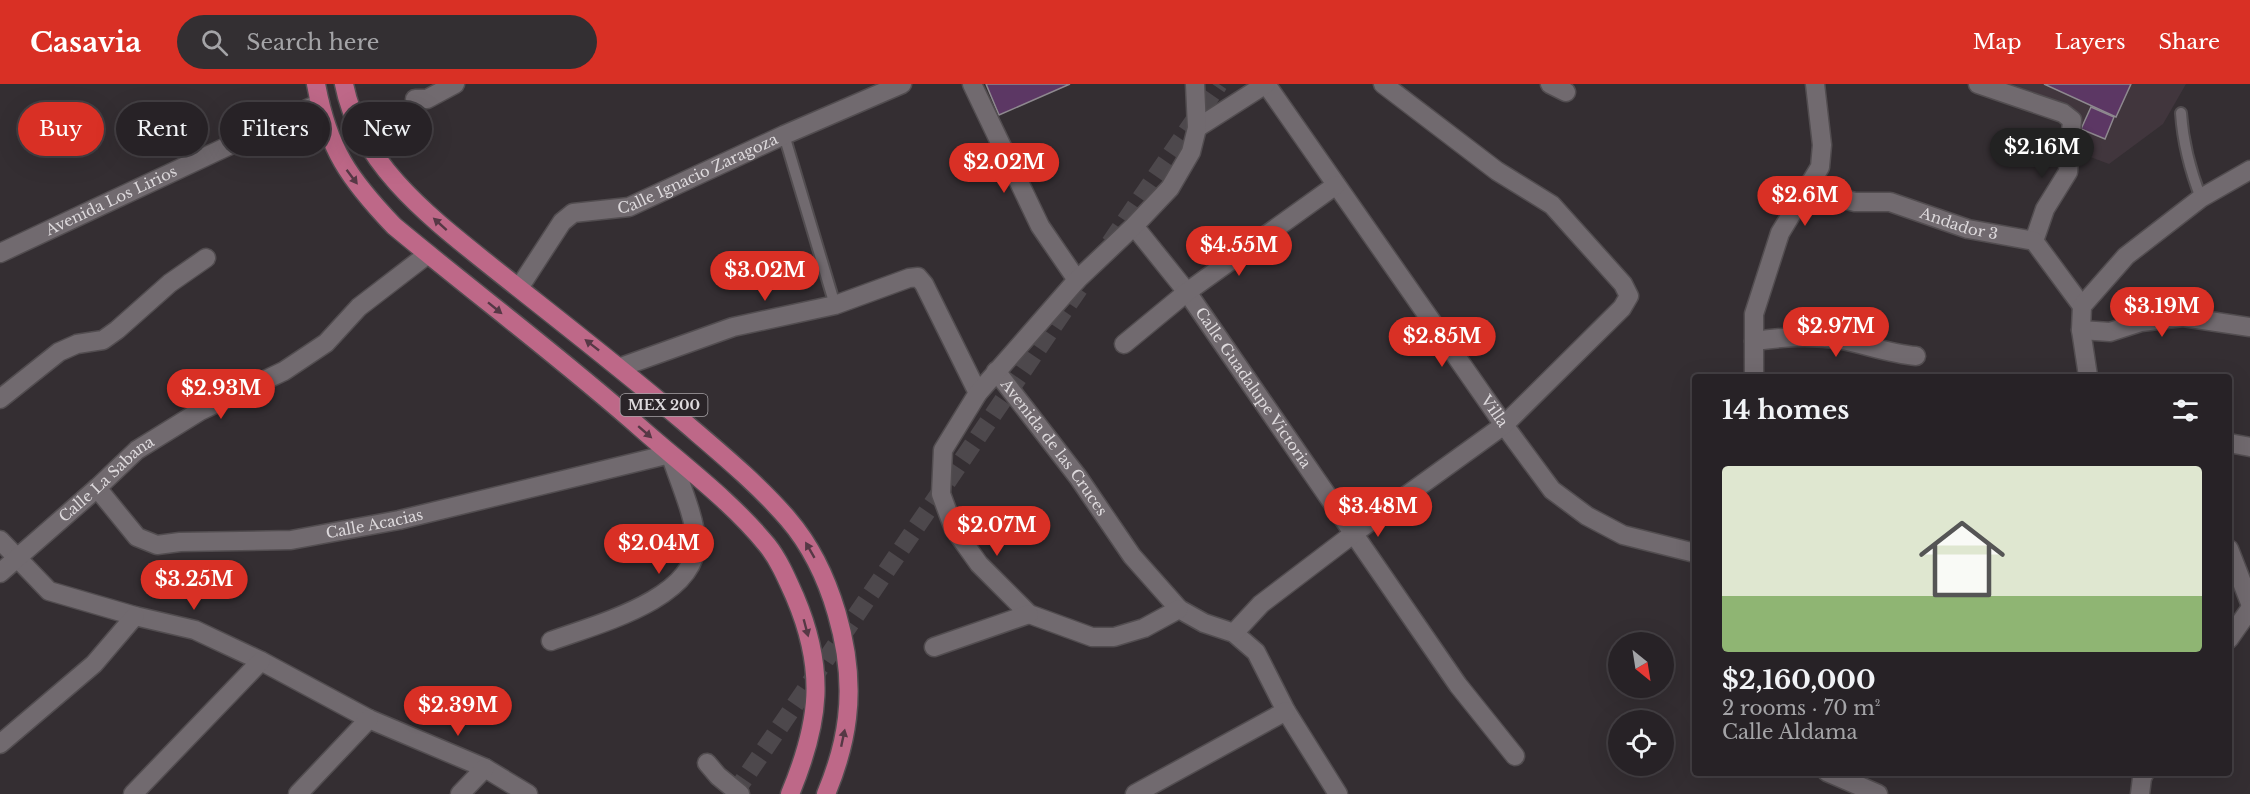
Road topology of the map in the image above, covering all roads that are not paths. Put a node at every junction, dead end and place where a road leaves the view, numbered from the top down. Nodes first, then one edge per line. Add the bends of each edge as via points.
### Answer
1 (316, 84) edge
2 (344, 84) edge
3 (455, 84) edge
4 (902, 84) edge
5 (972, 84) edge
6 (1195, 84) edge
7 (1266, 84) edge
8 (1383, 84) edge
9 (1815, 84) edge
10 (1978, 84) edge
11 (414, 99) dead end
12 (320, 102) edge
13 (2181, 113) dead end
14 (1197, 128) junction
15 (784, 135) junction
16 (330, 136) edge
17 (220, 150) edge
18 (2247, 177) edge
19 (1336, 185) junction
20 (1806, 190) junction
21 (2201, 198) junction
22 (1134, 226) junction
23 (2034, 241) junction
24 (0, 253) edge
25 (428, 254) junction
26 (206, 258) dead end
27 (1077, 280) junction
28 (519, 288) junction
29 (1187, 292) junction
30 (835, 305) junction
31 (2082, 306) junction
32 (2250, 327) edge
33 (2081, 330) junction
34 (1754, 341) junction
35 (1124, 344) dead end
36 (1916, 356) dead end
37 (621, 367) junction
38 (996, 371) junction
39 (1754, 374) edge
40 (2088, 374) edge
41 (978, 393) junction
42 (0, 399) edge
43 (1504, 425) junction
44 (2232, 444) edge
45 (2250, 447) edge
46 (670, 454) junction
47 (97, 488) junction
48 (1353, 534) junction
49 (0, 540) edge
50 (1692, 553) edge
51 (2232, 557) edge
52 (16, 558) junction
53 (0, 573) edge
54 (2250, 603) edge
55 (1179, 609) junction
56 (2250, 609) edge
57 (1029, 614) junction
58 (135, 616) junction
59 (1234, 633) junction
60 (2232, 635) edge
61 (550, 641) dead end
62 (934, 647) dead end
63 (261, 661) junction
64 (1286, 711) junction
65 (369, 719) junction
66 (0, 744) edge
67 (1515, 756) dead end
68 (707, 763) dead end
69 (485, 768) junction
70 (1833, 776) edge
71 (2143, 776) edge
72 (1851, 789) edge
73 (133, 794) edge
74 (298, 794) edge
75 (460, 794) edge
76 (528, 794) edge
77 (740, 794) edge
78 (790, 794) edge
79 (826, 794) edge
80 (1135, 794) edge
81 (1338, 794) edge
82 (1878, 794) edge
83 (2140, 794) edge

1 - 12 main road, MEX 200
28 -> 2 main road, MEX 200 via 450,233 387,172 361,135
3 - 11 street via 428,99
4 - 15 street, Calle Ignacio Zaragoza
5 - 27 street via 1040,226
6 - 14 street, Avenida de las Cruces
7 - 14 street
7 - 19 street, Villa
8 - 43 street via 1497,171 1552,205 1623,284 1629,296 1622,308
9 - 20 street via 1822,146 1820,167
10 - 23 street via 2063,113 2072,120 2068,172 2045,208
13 - 21 lane via 2190,170
14 - 22 street, Avenida de las Cruces via 1191,152 1170,188
15 - 28 street, Calle Ignacio Zaragoza via 629,207 573,213 562,222
15 - 30 lane
16 -> 25 main road, MEX 200 via 344,167 366,196
17 - 24 street, Avenida Los Lirios
18 - 21 street
19 - 29 street
19 - 43 street, Villa
20 - 23 street, Andador 3 via 1855,202 1890,202 1968,229
20 - 34 street via 1780,233 1754,314
21 - 31 street via 2126,256
22 - 27 street, Avenida de las Cruces
22 - 29 street, Calle Guadalupe Victoria
23 - 31 street
25 -> 46 main road, MEX 200 via 593,386
25 - 47 street, Calle La Sabana via 359,307 326,343 284,371 200,411 137,450
26 - 42 street via 103,340 59,352
27 - 38 street, Avenida de las Cruces
37 -> 28 main road, MEX 200
29 - 35 street
29 - 48 street, Calle Guadalupe Victoria
30 - 37 street via 733,327
30 - 41 street via 918,277
31 - 33 street
32 - 33 street via 2183,317 2140,322 2110,332
33 - 40 street
34 - 36 street via 1815,336
34 - 39 street
79 -> 37 main road, MEX 200 via 837,769 847,718 848,673 842,632 811,550 789,519 748,478
38 - 41 street
38 - 55 street, Avenida de las Cruces via 1078,477 1132,556
41 - 57 street via 943,450 940,494 954,529 979,564
43 - 48 street
43 - 50 street, Villa via 1552,490 1587,516 1623,535
44 - 45 street
46 - 47 street, Calle Acacias via 399,520 291,540 157,544 137,537
46 - 61 street via 696,544 682,578 649,604
46 -> 78 main road, MEX 200 via 769,547 805,621 815,663 817,700 811,735
47 - 52 street, Calle La Sabana
48 - 59 street via 1260,604
48 - 67 street, Calle Guadalupe Victoria via 1458,685
49 - 52 street
51 - 54 street
52 - 53 street, Calle La Sabana
52 - 58 street via 49,591
55 - 57 street via 1144,628 1114,637 1092,637
55 - 59 street, Avenida de las Cruces
56 - 60 street
57 - 62 street
58 - 63 street via 195,630
58 - 66 street via 94,664
59 - 64 street, Avenida de las Cruces via 1256,652
63 - 65 street
63 - 73 street
64 - 80 street
64 - 81 street, Avenida de las Cruces
65 - 69 street
65 - 74 street
68 - 77 street
69 - 75 street
69 - 76 street
70 - 72 street
71 - 83 street
72 - 82 street

